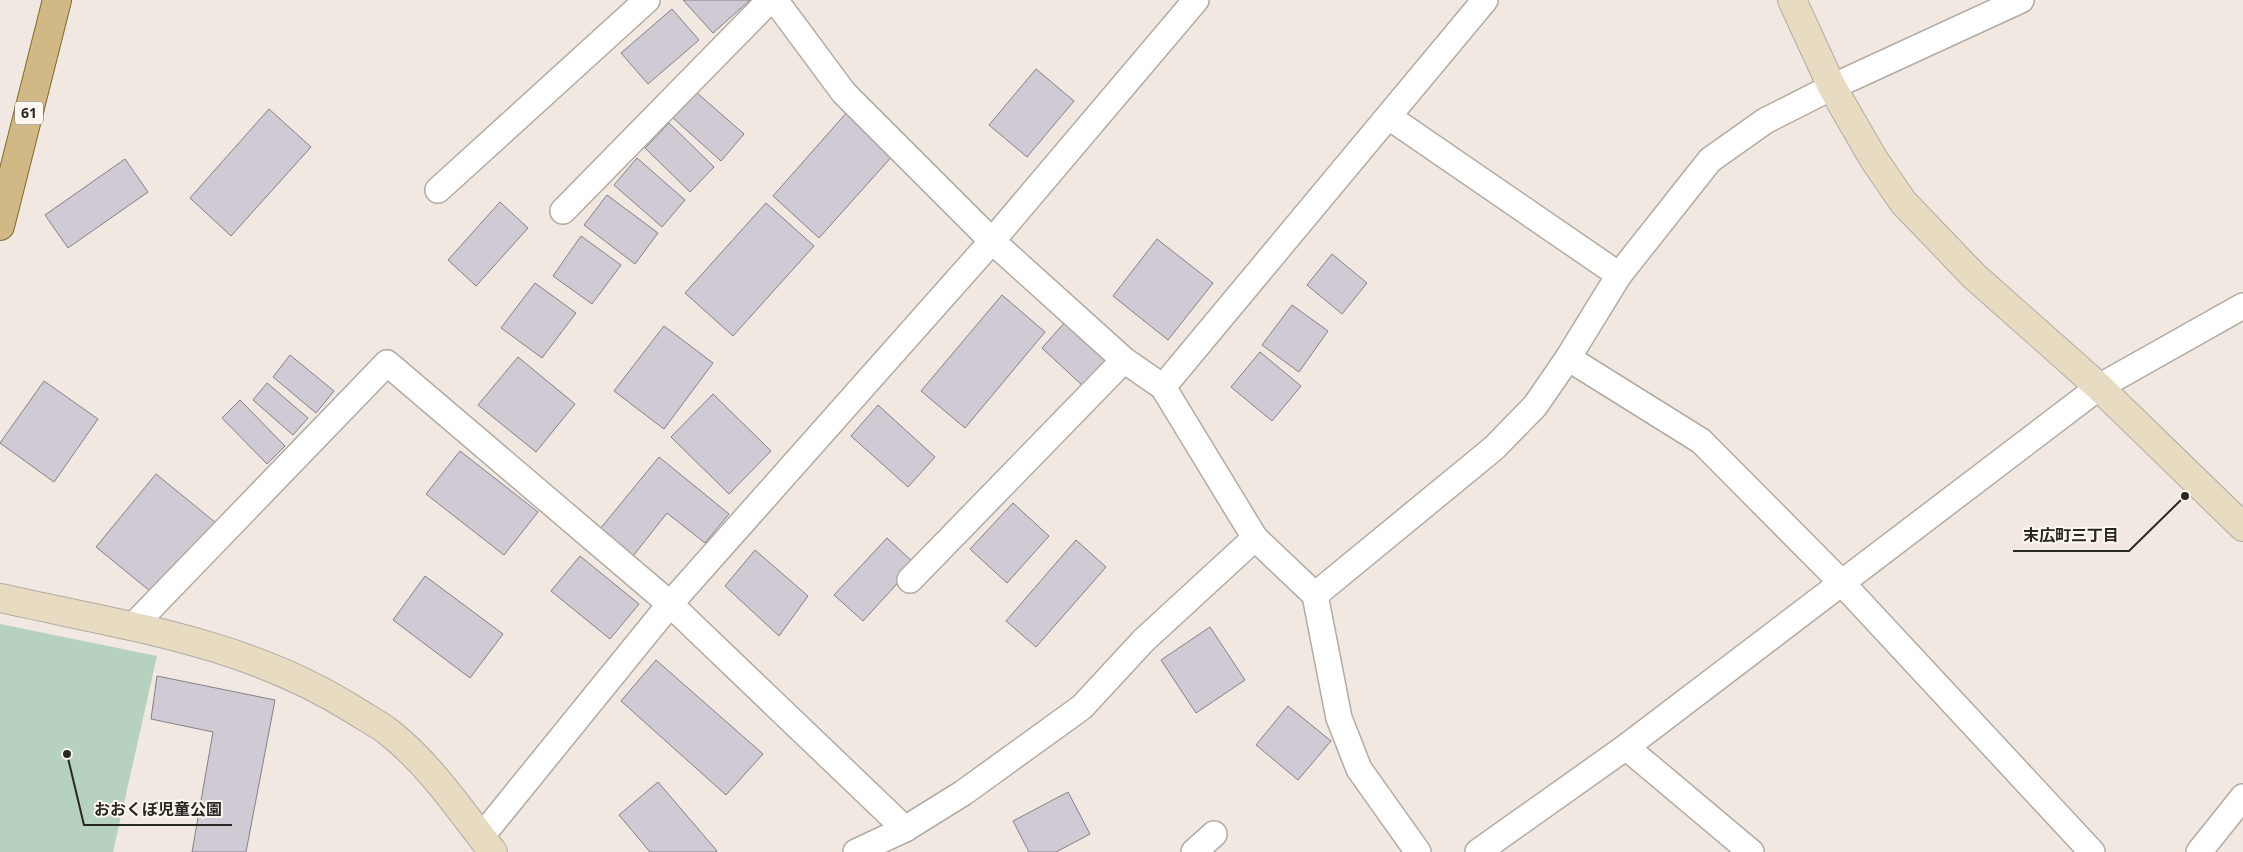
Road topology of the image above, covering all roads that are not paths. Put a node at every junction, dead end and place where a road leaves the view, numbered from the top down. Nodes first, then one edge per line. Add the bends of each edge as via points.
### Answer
1 (57, 0) edge
2 (647, 0) edge
3 (770, 0) edge
4 (775, 0) edge
5 (1196, 0) edge
6 (1485, 0) edge
7 (1792, 0) edge
8 (2020, 0) edge
9 (1832, 87) junction
10 (1389, 117) junction
11 (438, 190) dead end
12 (563, 211) dead end
13 (0, 226) edge
14 (992, 241) junction
15 (1619, 275) junction
16 (2243, 306) edge
17 (1568, 358) junction
18 (1124, 360) junction
19 (1162, 387) junction
20 (2098, 387) junction
21 (2243, 527) edge
22 (1255, 538) junction
23 (910, 580) dead end
24 (1842, 582) junction
25 (1315, 595) junction
26 (0, 598) edge
27 (670, 604) junction
28 (132, 626) junction
29 (1626, 747) junction
30 (2243, 798) edge
31 (904, 829) junction
32 (1214, 834) dead end
33 (487, 844) edge
34 (856, 852) edge
35 (1194, 852) edge
36 (1418, 852) edge
37 (1478, 852) edge
38 (1751, 852) edge
39 (2092, 852) edge
40 (2199, 852) edge

1 - 13 main road, 61
2 - 11 street
3 - 12 street
4 - 14 street via 844,93
5 - 14 street
6 - 10 street
7 - 9 street
8 - 9 street
9 - 15 street via 1765,121 1710,160
9 - 20 street via 1903,202 1974,276
10 - 15 street
10 - 19 street
14 - 18 street
14 - 27 street
15 - 17 street
16 - 20 street
17 - 24 street via 1701,441
17 - 25 street via 1534,406 1494,448
18 - 19 street
18 - 23 street
19 - 22 street
20 - 21 street
20 - 24 street
22 - 25 street
22 - 31 street via 1144,640 1082,708 963,793
24 - 29 street
24 - 39 street
25 - 36 street via 1339,718 1359,769
26 - 28 street
27 - 28 street via 387,363
27 - 31 street
27 - 33 street
28 - 33 street via 227,650 280,670 332,696 386,730 435,777
29 - 37 street
29 - 38 street
30 - 40 street
31 - 34 street
32 - 35 street

